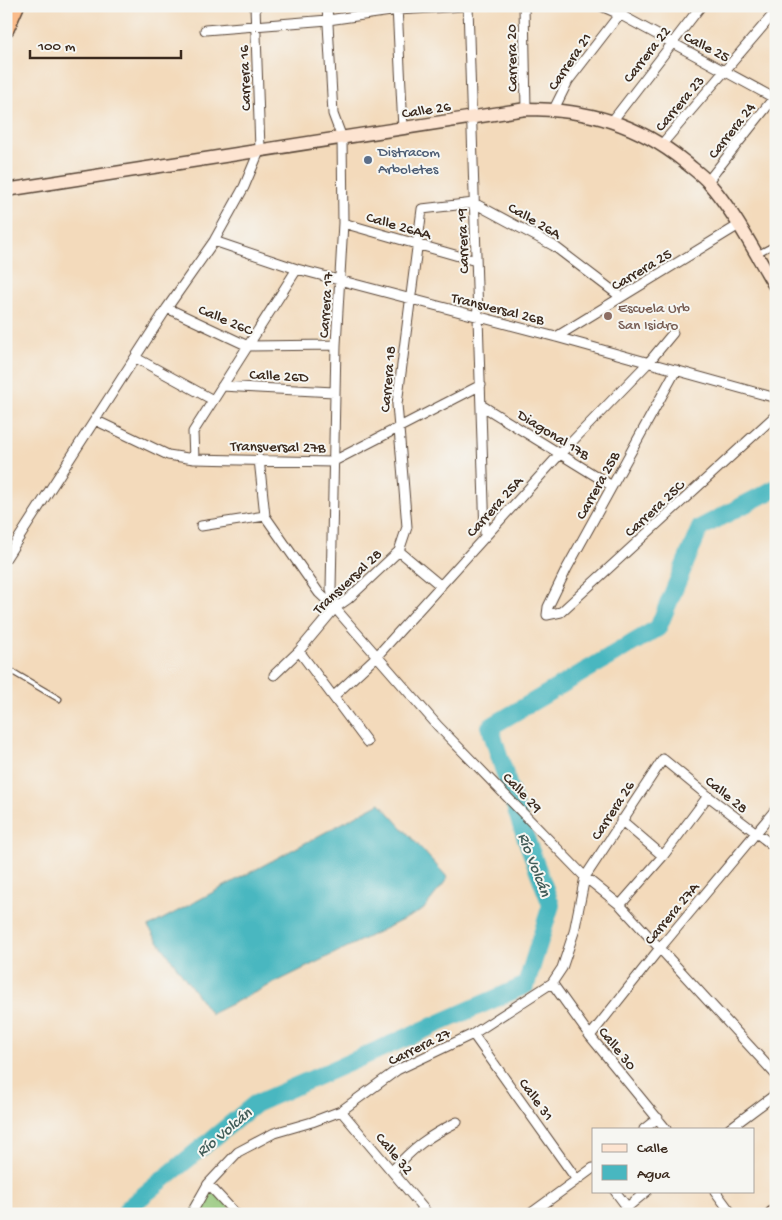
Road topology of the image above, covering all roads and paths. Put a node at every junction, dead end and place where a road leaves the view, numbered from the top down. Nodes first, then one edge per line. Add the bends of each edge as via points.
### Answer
1 (16, 6) edge
2 (254, 6) edge
3 (328, 6) edge
4 (466, 6) edge
5 (524, 6) edge
6 (601, 6) edge
7 (701, 6) edge
8 (397, 8) edge
9 (622, 10) edge
10 (776, 11) edge
11 (328, 20) junction
12 (255, 26) junction
13 (6, 29) edge
14 (205, 30) dead end
15 (672, 43) junction
16 (725, 70) junction
17 (775, 96) edge
18 (526, 109) junction
19 (554, 109) junction
20 (472, 118) junction
21 (613, 120) junction
22 (403, 129) junction
23 (342, 138) junction
24 (662, 144) junction
25 (260, 149) junction
26 (708, 181) junction
27 (6, 190) edge
28 (474, 203) junction
29 (343, 223) junction
30 (740, 225) junction
31 (214, 241) junction
32 (776, 244) edge
33 (417, 245) junction
34 (756, 254) junction
35 (476, 261) junction
36 (297, 269) junction
37 (340, 281) junction
38 (776, 288) edge
39 (621, 297) junction
40 (410, 300) junction
41 (167, 308) junction
42 (480, 318) junction
43 (673, 333) dead end
44 (556, 337) junction
45 (336, 344) junction
46 (248, 346) junction
47 (136, 358) junction
48 (649, 362) junction
49 (676, 370) junction
50 (480, 385) junction
51 (222, 386) junction
52 (334, 392) junction
53 (776, 398) edge
54 (213, 400) junction
55 (481, 406) junction
56 (776, 415) edge
57 (95, 420) junction
58 (398, 428) junction
59 (560, 454) junction
60 (194, 459) junction
61 (259, 459) junction
62 (332, 462) junction
63 (612, 486) junction
64 (264, 516) junction
65 (201, 526) dead end
66 (485, 535) junction
67 (399, 551) junction
68 (6, 558) edge
69 (441, 586) junction
70 (335, 608) junction
71 (547, 615) joint
72 (299, 651) junction
73 (377, 656) junction
74 (6, 668) edge
75 (274, 675) dead end
76 (334, 696) junction
77 (58, 699) dead end
78 (367, 742) dead end
79 (664, 759) joint
80 (708, 796) junction
81 (776, 809) edge
82 (622, 820) junction
83 (756, 834) junction
84 (776, 848) edge
85 (663, 856) junction
86 (585, 877) junction
87 (620, 905) junction
88 (660, 948) junction
89 (552, 982) junction
90 (474, 1034) junction
91 (590, 1036) junction
92 (776, 1075) edge
93 (776, 1094) edge
94 (341, 1111) junction
95 (658, 1118) junction
96 (457, 1122) dead end
97 (645, 1128) edge
98 (665, 1128) edge
99 (730, 1128) edge
100 (592, 1169) edge
101 (392, 1171) junction
102 (577, 1180) junction
103 (208, 1184) junction
104 (616, 1192) edge
105 (646, 1192) edge
106 (716, 1192) edge
107 (627, 1207) junction
108 (776, 1210) edge
109 (191, 1214) edge
110 (236, 1214) edge
111 (428, 1214) edge
112 (530, 1214) edge
113 (619, 1214) edge
114 (732, 1214) edge
115 (771, 1214) edge

1 - 13 highway
2 - 12 street, Carrera 16
3 - 11 street, Carrera 17
4 - 8 street
4 - 20 street, Carrera 19
5 - 18 street, Carrera 20
6 - 9 street, Calle 25
7 - 15 street, Carrera 22
8 - 11 street
8 - 22 street
9 - 15 street, Calle 25
9 - 19 street, Carrera 21 via 568,81
10 - 16 street, Carrera 23
11 - 12 street
11 - 23 street, Carrera 17 via 333,114
12 - 14 street
12 - 25 street, Carrera 16
15 - 16 street, Calle 25
15 - 21 street, Carrera 22
16 - 17 street, Calle 25
16 - 24 street, Carrera 23
17 - 26 street, Carrera 24
18 - 19 main road, Calle 26
18 - 20 main road, Calle 26
19 - 21 main road, Calle 26
20 - 22 main road, Calle 26
20 - 28 street, Carrera 19
21 - 24 main road, Calle 26
22 - 23 main road, Calle 26
23 - 25 main road, Calle 26
23 - 29 street, Carrera 17
24 - 26 main road, Calle 26
25 - 27 main road, Calle 26
25 - 31 street via 244,187
26 - 30 main road, Calle 26
28 - 33 street, Carrera 18 via 422,209
28 - 35 street, Carrera 19
28 - 39 street, Calle 26A via 554,246
29 - 33 street, Calle 26AA
29 - 37 street, Carrera 17
30 - 34 main road, Calle 26
30 - 39 street, Carrera 25
31 - 36 street, Transversal 26B
31 - 41 street
32 - 34 lane
33 - 35 street, Calle 26AA
33 - 40 street, Carrera 18
34 - 38 main road, Calle 26
35 - 42 street, Carrera 19
36 - 37 street, Transversal 26B
36 - 46 street
37 - 40 street, Transversal 26B
37 - 45 street, Carrera 17
39 - 44 street, Carrera 25
40 - 42 street, Transversal 26B
40 - 58 street, Carrera 18 via 397,404
41 - 46 street, Calle 26C
41 - 47 street
42 - 44 street, Transversal 26B
42 - 50 street, Carrera 19
43 - 48 street, Carrera 25A
44 - 48 street, Transversal 26B
45 - 46 street, Calle 26C
45 - 52 street, Carrera 17
46 - 51 street
47 - 54 street
47 - 57 street
48 - 49 street, Transversal 26B
48 - 59 street, Carrera 25A
49 - 53 street, Transversal 26B
49 - 63 street, Carrera 25B
50 - 55 street, Carrera 19
50 - 58 street, Transversal 27B
51 - 52 street, Calle 26D
51 - 54 street
52 - 62 street, Carrera 17
54 - 60 street via 194,432
55 - 59 street, Diagonal 17B
55 - 66 street, Carrera 19
56 - 71 street, Carrera 25C via 561,612
57 - 60 street, Transversal 27B via 168,455
57 - 68 street
58 - 62 street, Transversal 27B
58 - 67 street, Carrera 18 via 407,527
59 - 63 street, Diagonal 17B
59 - 66 street, Carrera 25A
60 - 61 street, Transversal 27B
61 - 62 street, Transversal 27B
61 - 64 street
62 - 70 street, Carrera 17 via 330,588
63 - 71 street, Carrera 25B via 567,568
64 - 65 street
64 - 70 street, Calle 29 via 319,593
66 - 69 street, Carrera 25A
67 - 69 street
67 - 70 street, Transversal 28
69 - 73 street, Carrera 25A
70 - 72 street, Transversal 28
70 - 73 street, Calle 29
72 - 75 street, Transversal 28
72 - 76 street
73 - 76 street, Carrera 25A
73 - 86 street, Calle 29 via 438,726
74 - 77 lane
76 - 78 street
79 - 80 street, Calle 28
79 - 82 street, Carrera 26
80 - 83 street, Calle 28
80 - 85 street
81 - 83 street, Carrera 27A
82 - 85 street
82 - 86 street, Carrera 26
83 - 84 street, Calle 28
83 - 88 street, Carrera 27A
85 - 87 street
86 - 87 street, Calle 29
86 - 89 street, Carrera 27 via 574,932 562,968
87 - 88 street, Calle 29
88 - 91 street, Carrera 27A
88 - 92 street, Calle 29
89 - 90 street, Carrera 27
89 - 91 street, Calle 30
90 - 94 street, Carrera 27 via 397,1070
90 - 102 street, Calle 31
91 - 95 street, Calle 30
93 - 99 street
94 - 101 street, Calle 32
94 - 103 street, Carrera 27 via 274,1133 238,1152
95 - 97 street
95 - 98 street, Calle 30
96 - 101 street via 414,1146
100 - 102 street
101 - 111 street, Calle 32
102 - 112 street
103 - 109 street, Carrera 27
103 - 110 street
104 - 107 street
105 - 107 street
106 - 114 street
107 - 113 street
108 - 115 main road

